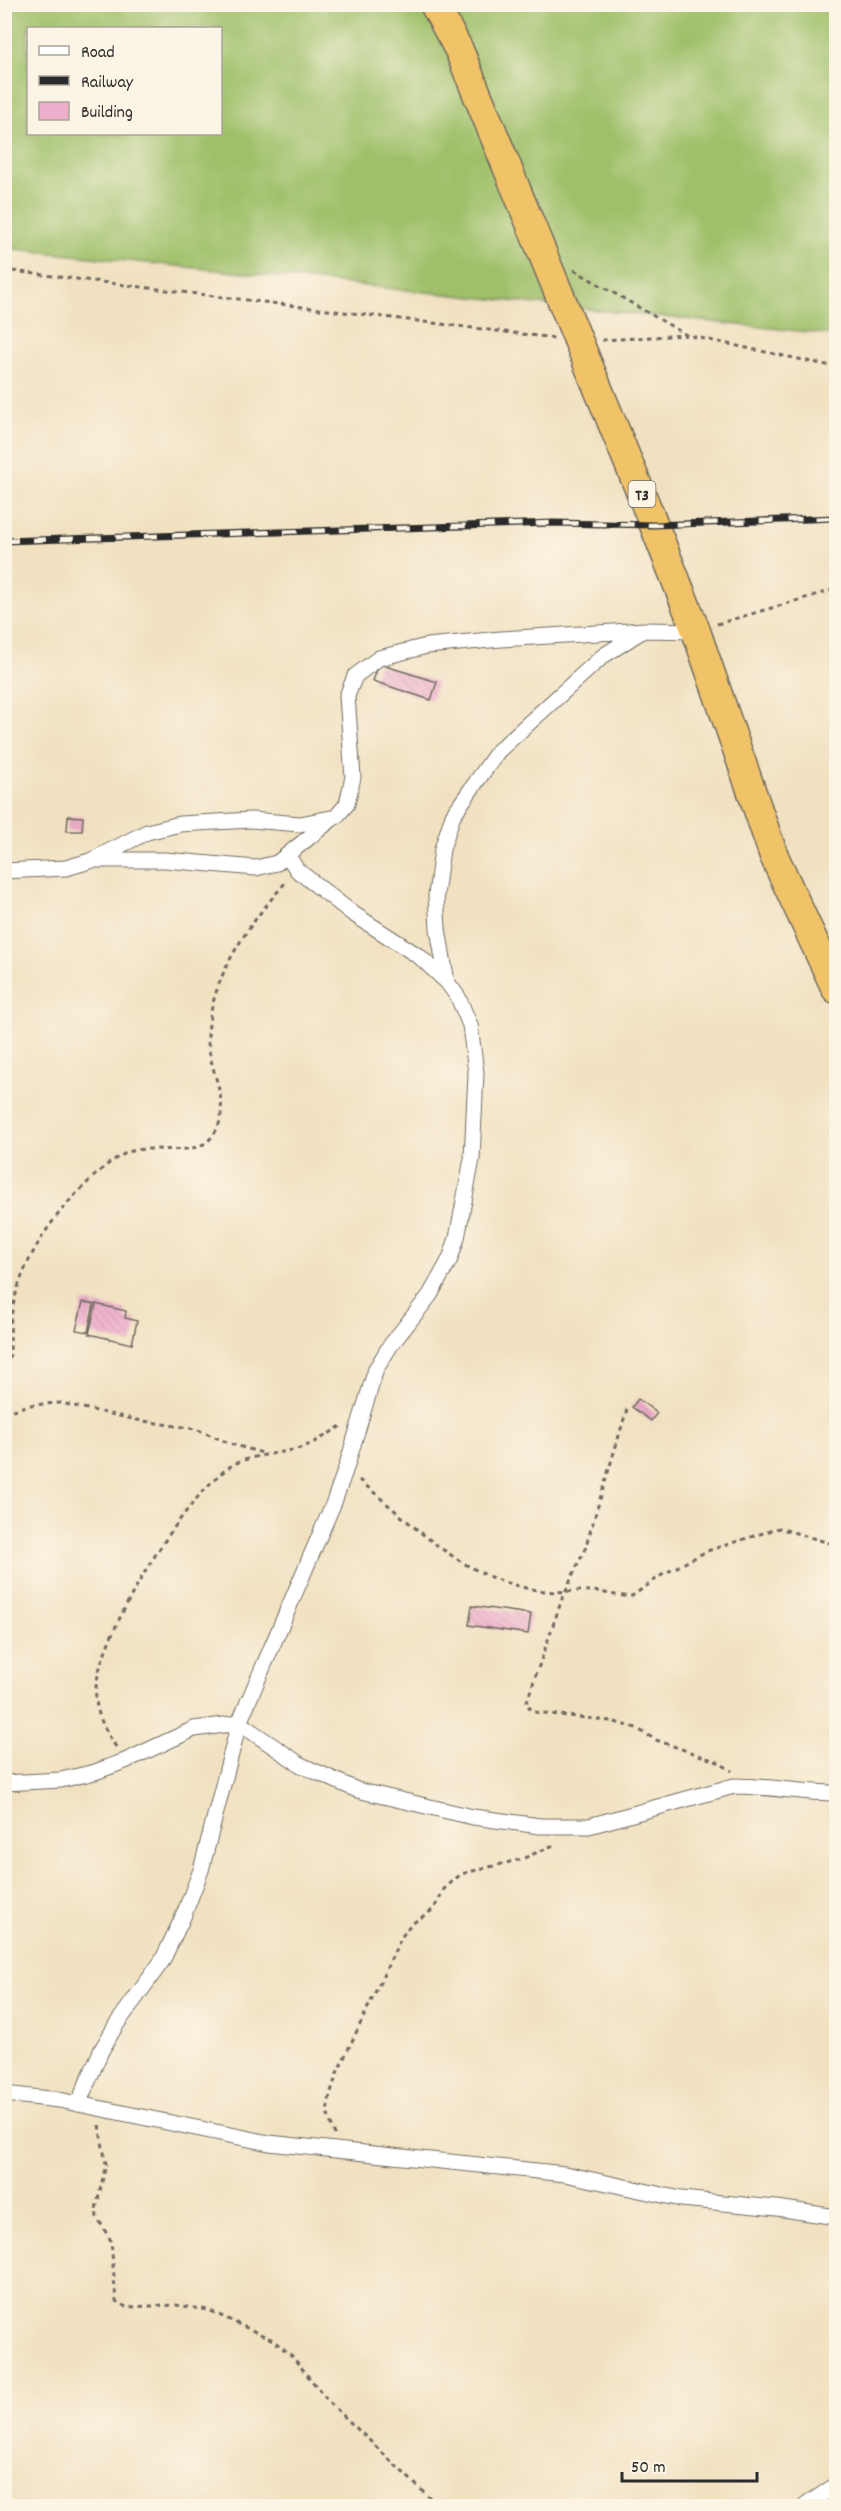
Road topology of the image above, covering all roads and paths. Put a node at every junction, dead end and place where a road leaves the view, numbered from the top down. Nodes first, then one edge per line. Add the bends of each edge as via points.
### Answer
1 (434, 4) edge
2 (4, 270) edge
3 (573, 270) dead end
4 (686, 335) junction
5 (579, 342) junction
6 (837, 367) edge
7 (837, 589) edge
8 (645, 630) junction
9 (696, 630) junction
10 (336, 817) junction
11 (288, 856) junction
12 (90, 861) junction
13 (297, 870) junction
14 (4, 871) edge
15 (447, 982) junction
16 (837, 989) edge
17 (4, 1376) edge
18 (627, 1409) dead end
19 (362, 1412) junction
20 (4, 1413) edge
21 (267, 1454) junction
22 (346, 1468) junction
23 (837, 1545) edge
24 (565, 1593) junction
25 (239, 1723) junction
26 (125, 1761) junction
27 (4, 1783) edge
28 (757, 1786) junction
29 (837, 1793) edge
30 (589, 1826) junction
31 (4, 2094) edge
32 (78, 2104) junction
33 (94, 2107) junction
34 (342, 2150) junction
35 (837, 2217) edge
36 (837, 2485) edge
37 (433, 2506) edge
38 (805, 2506) edge

1 - 5 highway, T3 via 459,50
2 - 5 path
3 - 4 path
4 - 5 path
4 - 6 path
5 - 9 highway, T3
7 - 9 path
8 - 9 street
8 - 10 street via 427,646 379,658 356,676 347,696 353,777 347,804
8 - 15 street via 603,656 498,751 453,815 442,849 436,895
9 - 16 highway, T3 via 774,856
10 - 11 street
10 - 12 street via 300,824 251,820 180,824 147,832
11 - 12 street via 256,868 165,860
11 - 13 street
12 - 14 street via 66,867
13 - 15 street via 352,913 420,957
13 - 17 path via 265,906 237,947 213,1001 208,1037 221,1106 214,1134 199,1146 130,1152 97,1174 63,1209 20,1282
15 - 19 street via 470,1025 476,1073 472,1159 460,1227 450,1259 430,1296 376,1369
18 - 24 path via 585,1549
19 - 21 path via 306,1446
19 - 22 street
20 - 21 path via 29,1405 62,1403 196,1429
21 - 26 path via 233,1465 204,1491 144,1571 117,1623 99,1671 97,1708 103,1726
22 - 24 path via 440,1549 476,1572 521,1587
22 - 25 street
23 - 24 path via 779,1528 707,1551 632,1596 593,1591
24 - 28 path via 528,1697 528,1708 636,1728 656,1740 718,1762
25 - 26 street via 194,1729
25 - 30 street via 301,1765 357,1790 473,1817 540,1826
25 - 32 street via 201,1870 187,1908 162,1961 101,2051
26 - 27 street via 61,1780
28 - 29 street
28 - 30 street via 722,1788
30 - 34 path via 522,1859 461,1874 444,1889 434,1909 410,1925 400,1938 330,2095 327,2112
31 - 32 street
32 - 33 street
33 - 34 street via 268,2143
33 - 37 path via 98,2110 106,2164 96,2209 111,2241 116,2301 126,2307 176,2305 208,2310 273,2340 292,2356 329,2402 431,2499
34 - 35 street via 565,2174 681,2199
36 - 38 street

